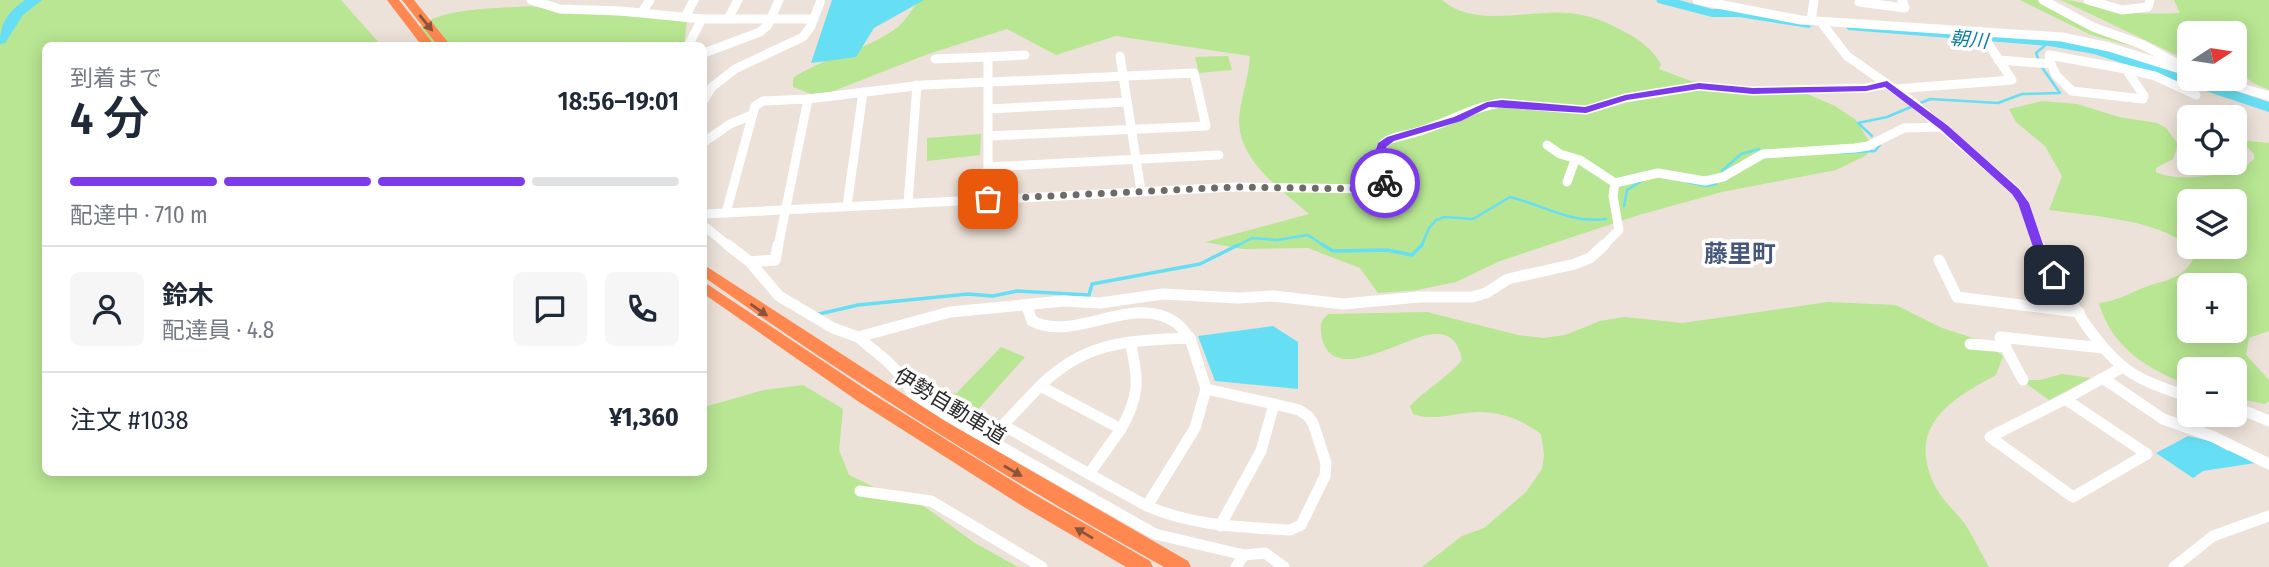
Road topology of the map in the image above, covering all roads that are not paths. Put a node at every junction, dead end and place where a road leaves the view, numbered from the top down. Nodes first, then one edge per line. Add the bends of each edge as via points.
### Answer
1 (393, 0) edge
2 (408, 0) edge
3 (531, 0) edge
4 (566, 0) edge
5 (650, 0) edge
6 (694, 0) edge
7 (738, 0) edge
8 (779, 0) edge
9 (821, 0) edge
10 (1697, 0) edge
11 (1814, 0) edge
12 (1902, 0) edge
13 (2043, 0) edge
14 (2088, 0) edge
15 (2150, 0) edge
16 (1858, 1) edge
17 (1719, 2) edge
18 (560, 9) junction
19 (644, 9) dead end
20 (685, 17) junction
21 (702, 19) junction
22 (728, 19) junction
23 (771, 19) junction
24 (814, 19) junction
25 (1819, 24) junction
26 (1864, 24) junction
27 (1982, 36) junction
28 (426, 42) edge
29 (442, 42) edge
30 (690, 42) edge
31 (707, 52) edge
32 (1024, 55) dead end
33 (1120, 56) dead end
34 (988, 57) junction
35 (935, 59) dead end
36 (1998, 60) junction
37 (2045, 64) junction
38 (2177, 64) edge
39 (2177, 67) edge
40 (2126, 69) junction
41 (1124, 76) junction
42 (988, 82) junction
43 (917, 85) junction
44 (1891, 86) junction
45 (2247, 89) edge
46 (863, 92) junction
47 (707, 94) edge
48 (2196, 95) dead end
49 (2269, 96) edge
50 (808, 99) junction
51 (1127, 102) junction
52 (988, 109) junction
53 (752, 115) junction
54 (1944, 127) junction
55 (1132, 130) junction
56 (988, 136) junction
57 (707, 140) edge
58 (1547, 145) dead end
59 (1219, 155) dead end
60 (1136, 159) junction
61 (1575, 160) junction
62 (988, 167) junction
63 (1567, 182) dead end
64 (1615, 183) junction
65 (1141, 191) junction
66 (988, 199) junction
67 (908, 203) junction
68 (847, 206) junction
69 (786, 209) junction
70 (726, 213) junction
71 (707, 214) edge
72 (707, 228) edge
73 (1939, 260) dead end
74 (750, 262) junction
75 (707, 272) edge
76 (707, 289) edge
77 (1027, 306) junction
78 (2080, 312) junction
79 (858, 337) junction
80 (1190, 338) junction
81 (1130, 342) junction
82 (1970, 344) dead end
83 (2006, 347) junction
84 (2103, 348) junction
85 (2123, 367) junction
86 (2104, 379) junction
87 (2023, 380) dead end
88 (1039, 385) junction
89 (1206, 389) junction
90 (2177, 393) edge
91 (2065, 399) junction
92 (1274, 404) junction
93 (2247, 412) edge
94 (2269, 421) edge
95 (1121, 429) junction
96 (2269, 464) edge
97 (1089, 474) junction
98 (1110, 487) junction
99 (860, 491) dead end
100 (1097, 501) junction
101 (1147, 506) junction
102 (2269, 516) edge
103 (1220, 526) junction
104 (1240, 561) edge
105 (1042, 567) edge
106 (1143, 567) edge
107 (1181, 567) edge
108 (1284, 567) edge
109 (2174, 567) edge

1 - 28 highway
2 -> 29 highway
3 - 18 street
4 - 18 street
5 - 19 street
6 - 20 street
7 - 22 street
8 - 23 street
9 - 24 street
10 - 17 street
11 - 25 street
12 - 16 street via 1905,8
13 - 38 street
14 - 15 street via 2128,10 2148,7
16 - 26 street
17 - 25 street
18 - 20 street
20 - 21 street
21 - 22 street
21 - 30 street
22 - 23 street
23 - 24 street
23 - 31 street via 760,32
24 - 47 street via 798,41 725,74
25 - 26 street
25 - 44 street via 1847,56
26 - 27 street
27 - 36 street
27 - 39 street via 2085,40
32 - 34 street
33 - 41 street
34 - 35 street
34 - 42 street
36 - 37 street
36 - 44 street via 2012,80
37 - 40 street via 2049,55
37 - 40 street via 2072,90 2143,99
40 - 48 street via 2155,76
41 - 42 street
41 - 51 street
41 - 55 street via 1194,73 1206,126
42 - 43 street
42 - 52 street
43 - 46 street
43 - 67 street
44 - 54 street
44 - 65 street via 1753,91 1699,86 1625,98 1586,110 1487,105 1382,145 1380,152 1389,175 1379,187
45 - 49 street
46 - 50 street
46 - 68 street
50 - 53 street via 763,102 755,106
50 - 69 street
51 - 52 street
51 - 55 street
52 - 56 street
53 - 57 street
53 - 70 street
54 - 64 street via 1904,128 1855,148 1763,154 1751,157 1734,173 1706,181 1658,172
54 - 78 street via 2020,197 2045,260
55 - 56 street
55 - 60 street
56 - 62 street
58 - 61 street
59 - 60 street
60 - 62 street
60 - 65 street
61 - 63 street
61 - 64 street
62 - 66 street
64 - 77 street via 1611,198 1619,230 1600,250 1575,264 1508,279 1472,297 1343,304 1274,296 1163,294
65 - 66 street
66 - 67 street
67 - 68 street
68 - 69 street
69 - 70 street
69 - 74 street via 775,260
70 - 71 street
72 - 74 street
73 - 78 street via 1956,297
74 - 79 street via 779,296 833,328
75 -> 107 highway, 伊勢自動車道 via 862,380
106 -> 76 highway, 伊勢自動車道 via 850,388
77 - 79 street via 950,312
77 - 80 street via 1031,320 1053,327 1160,315 1183,325
78 - 84 street
79 - 100 street via 887,361 913,395
80 - 81 street
80 - 89 street
81 - 88 street via 1097,347
81 - 95 street via 1140,383
82 - 83 street
83 - 84 street via 2000,337
83 - 87 street
84 - 85 street
85 - 86 street
85 - 90 street
86 - 91 street
86 - 96 street via 2163,419
88 - 95 street
88 - 97 street via 1003,425
89 - 92 street
89 - 101 street via 1195,428
91 - 91 street via 2106,427 2147,454 2073,497 1990,437
92 - 103 street via 1261,451
92 - 103 street via 1308,416 1326,463 1325,476 1301,525 1290,530
93 - 94 street
95 - 97 street
97 - 98 street
98 - 100 street
98 - 101 street
99 - 105 street via 931,501
100 - 104 street via 1155,534
101 - 103 street via 1169,517
102 - 109 street via 2213,536
104 - 108 street via 1265,553

